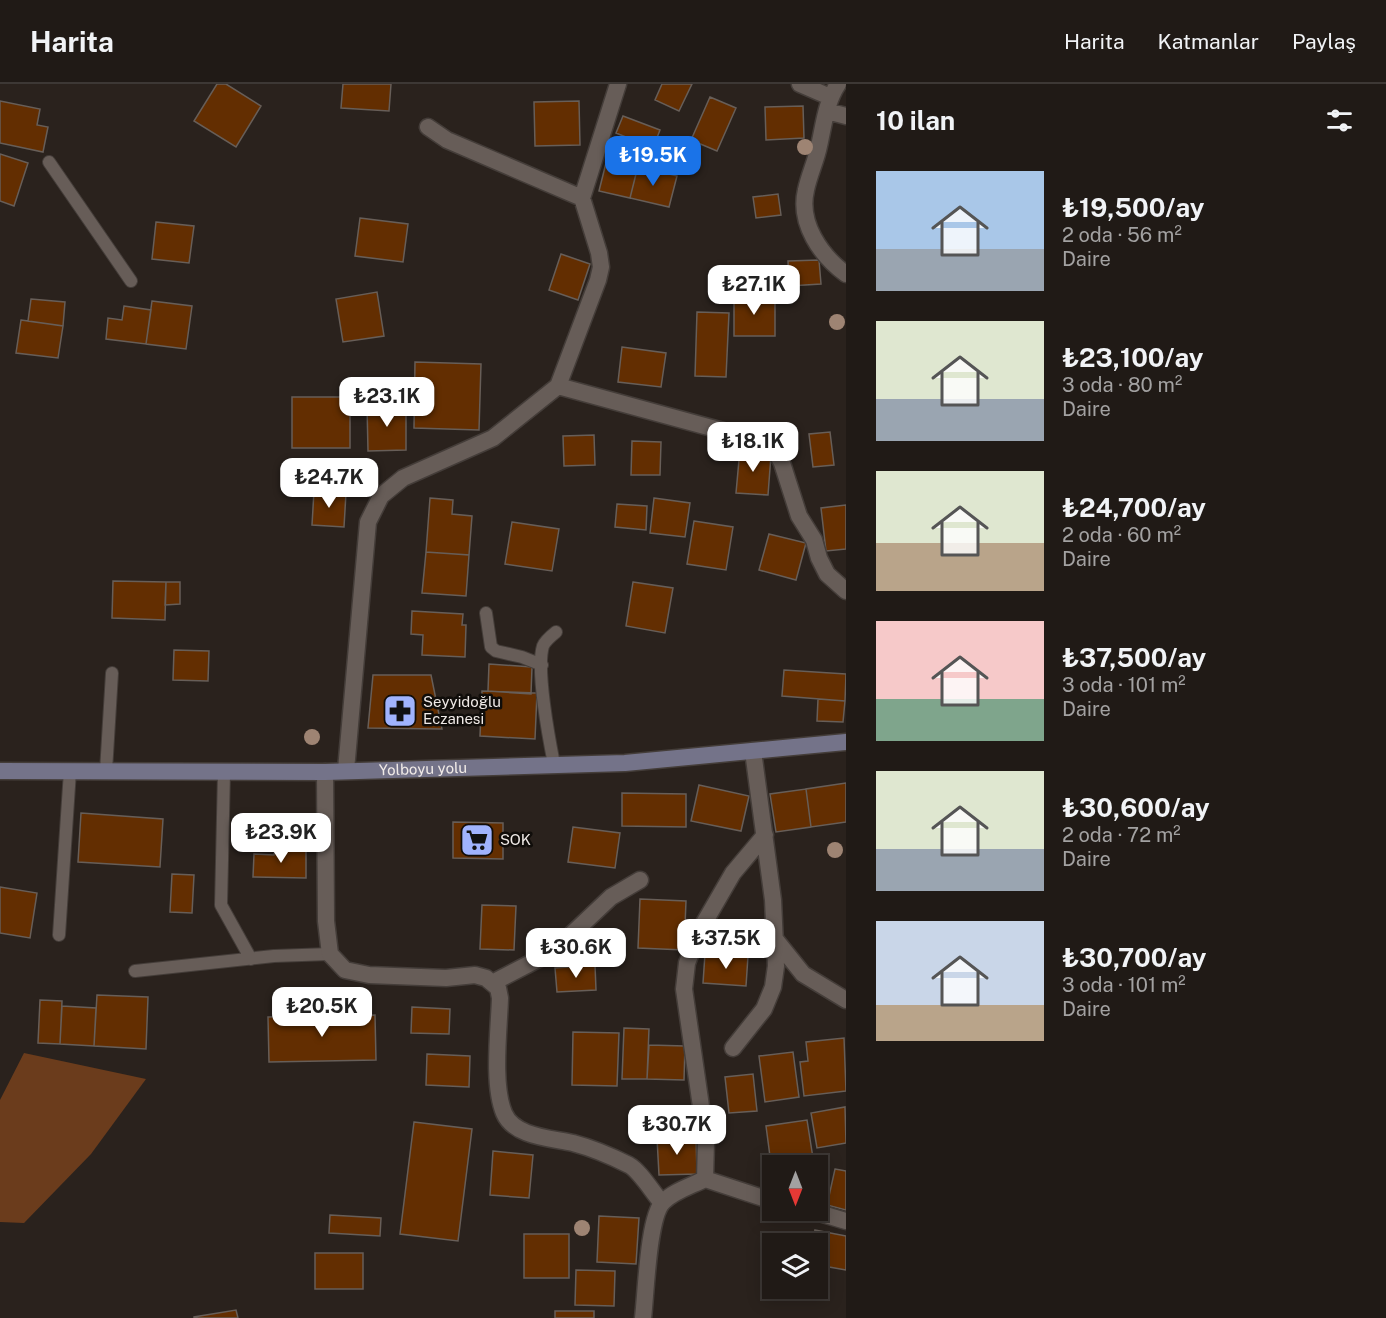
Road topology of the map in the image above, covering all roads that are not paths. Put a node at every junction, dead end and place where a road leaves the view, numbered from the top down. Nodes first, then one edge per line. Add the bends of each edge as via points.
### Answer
1 (618, 84) edge
2 (800, 84) edge
3 (832, 97) edge
4 (846, 116) edge
5 (428, 127) dead end
6 (49, 162) dead end
7 (582, 198) junction
8 (846, 274) edge
9 (131, 281) dead end
10 (558, 386) junction
11 (846, 591) edge
12 (486, 612) dead end
13 (556, 632) dead end
14 (542, 665) junction
15 (112, 673) dead end
16 (846, 742) edge
17 (753, 751) junction
18 (554, 764) junction
19 (346, 770) junction
20 (0, 771) edge
21 (70, 771) junction
22 (106, 771) junction
23 (224, 772) junction
24 (325, 772) junction
25 (765, 835) junction
26 (640, 880) dead end
27 (59, 935) dead end
28 (775, 939) junction
29 (330, 954) junction
30 (251, 959) junction
31 (135, 971) dead end
32 (494, 982) junction
33 (846, 1000) edge
34 (733, 1048) dead end
35 (705, 1179) junction
36 (762, 1198) edge
37 (662, 1203) junction
38 (828, 1216) edge
39 (846, 1221) edge
40 (643, 1318) edge

1 - 7 street
2 - 3 street
3 - 4 street
3 - 8 street via 805,193 807,220 816,244
5 - 7 street via 447,140
6 - 9 lane
7 - 10 street via 601,267
10 - 11 street via 767,443 783,463 799,516 814,540 826,574
10 - 19 street via 493,438 404,478 381,496 368,522
12 - 14 lane via 491,647
13 - 14 lane via 544,644
14 - 18 lane
15 - 22 lane
16 - 17 main road, Yolboyu yolu
17 - 18 main road, Yolboyu yolu via 626,763
17 - 25 street
18 - 19 main road, Yolboyu yolu
19 - 24 main road, Yolboyu yolu
20 - 21 main road, Yolboyu yolu
21 - 22 main road, Yolboyu yolu
21 - 27 lane
22 - 23 main road, Yolboyu yolu
23 - 24 main road, Yolboyu yolu
23 - 30 lane via 221,905
24 - 29 street via 326,921
25 - 28 street
25 - 35 street via 732,873 700,930 687,963 684,989 706,1141
26 - 32 street via 611,897 554,951
28 - 33 street via 802,974
28 - 34 street via 773,987 764,1009
29 - 30 lane
29 - 32 street via 345,970 369,975 475,975
30 - 31 lane
32 - 37 street via 500,998 498,1090 504,1115 517,1128 533,1135 606,1154 632,1166
35 - 36 street
35 - 37 street
37 - 40 street via 651,1245
38 - 39 street

